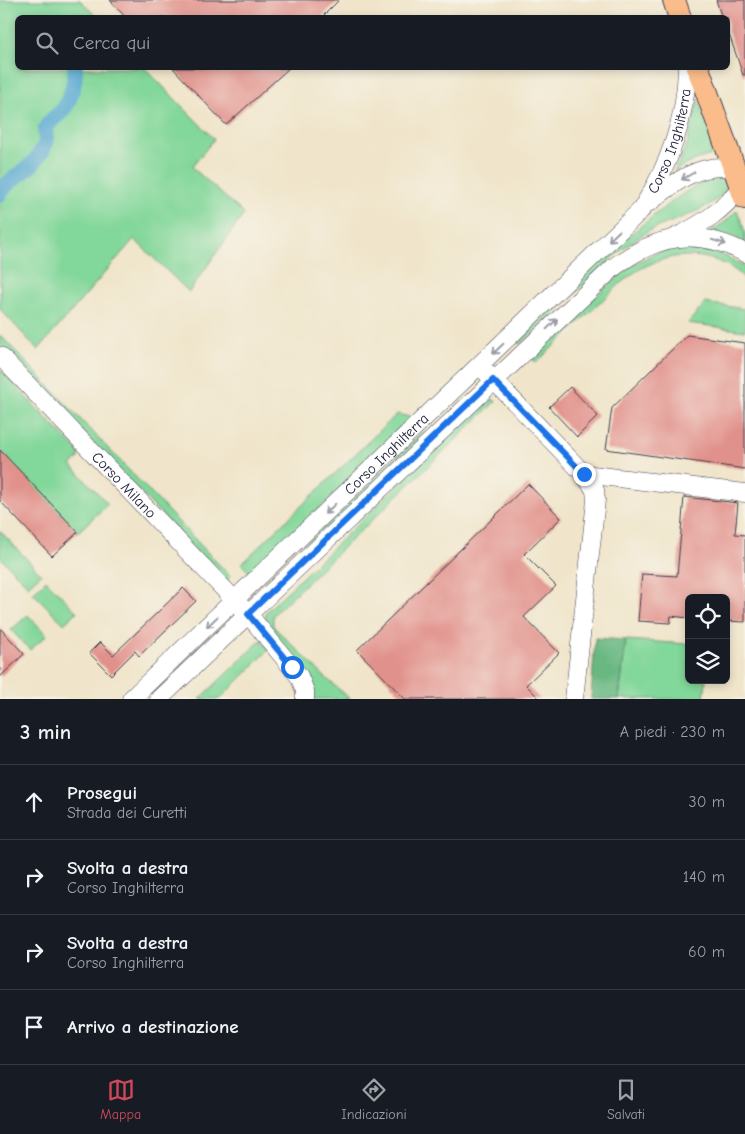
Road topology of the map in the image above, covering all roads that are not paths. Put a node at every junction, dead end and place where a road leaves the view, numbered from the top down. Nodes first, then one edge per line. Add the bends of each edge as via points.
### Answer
1 (674, 0) edge
2 (679, 15) edge
3 (687, 70) edge
4 (699, 70) edge
5 (740, 184) edge
6 (641, 210) junction
7 (671, 239) junction
8 (745, 253) edge
9 (0, 356) edge
10 (480, 366) junction
11 (493, 380) junction
12 (584, 474) junction
13 (745, 493) edge
14 (234, 600) junction
15 (248, 614) junction
16 (131, 699) edge
17 (159, 699) edge
18 (305, 699) edge
19 (574, 699) edge

1 - 2 main road
3 - 6 street, Corso Inghilterra via 684,105 670,153 655,188
4 - 5 main road
5 -> 6 street, Corso Inghilterra via 716,166 697,171
5 - 7 street, Corso Inghilterra via 717,214
6 -> 10 street, Corso Inghilterra
7 -> 8 street, Corso Inghilterra via 685,237 722,242
11 -> 7 street, Corso Inghilterra via 614,267 640,249
9 - 14 street, Corso Milano
10 - 11 street
10 -> 14 street, Corso Inghilterra
11 - 12 street
11 - 15 street, Corso Inghilterra
12 - 13 street
12 - 19 street via 595,490 596,500
14 - 15 street, Corso Milano
14 -> 16 street, Corso Inghilterra
15 - 17 street, Corso Inghilterra
15 - 18 street, Corso Milano via 298,676

